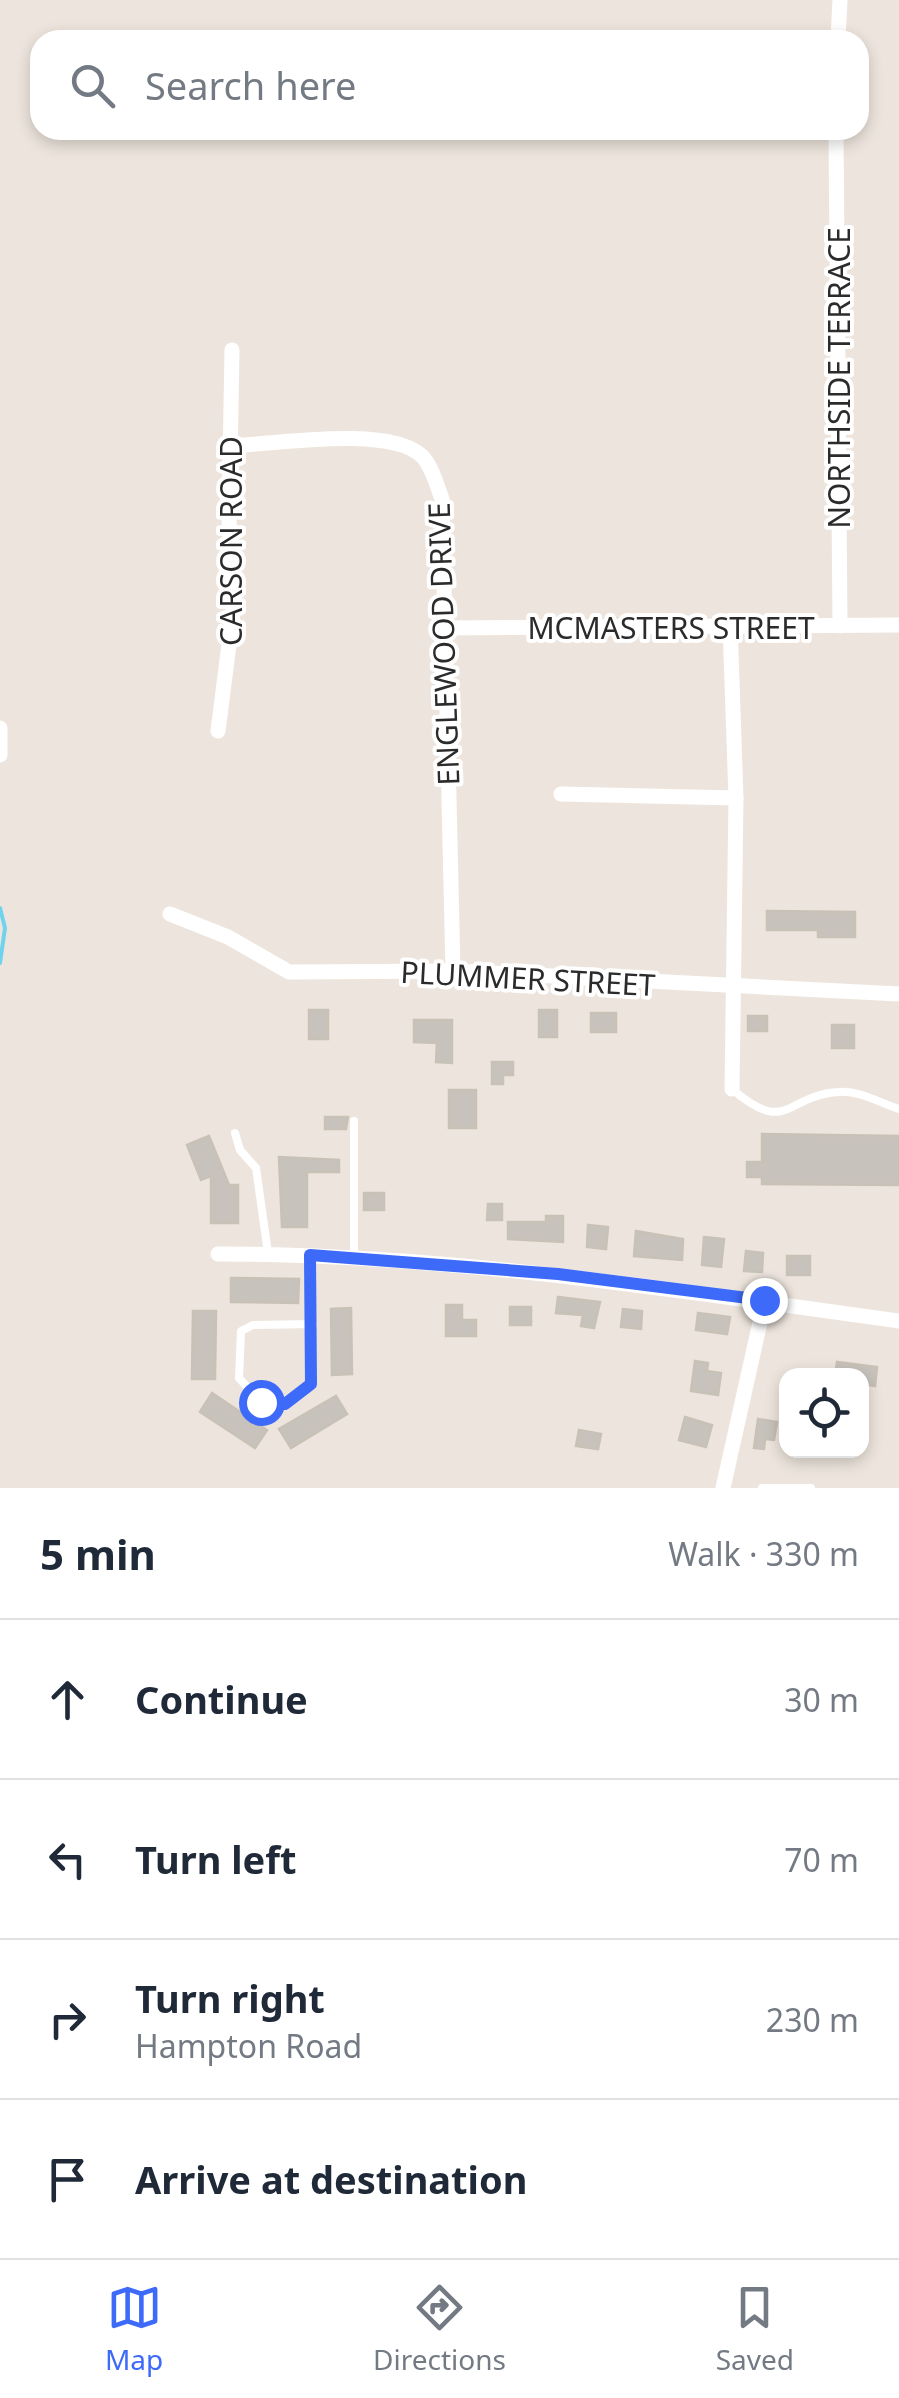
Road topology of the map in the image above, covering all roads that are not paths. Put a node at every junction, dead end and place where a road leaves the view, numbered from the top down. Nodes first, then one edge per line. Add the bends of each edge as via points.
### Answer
1 (840, 0) edge
2 (838, 30) edge
3 (836, 140) edge
4 (232, 350) dead end
5 (230, 446) junction
6 (730, 624) junction
7 (899, 625) edge
8 (840, 626) junction
9 (443, 628) junction
10 (0, 728) edge
11 (218, 731) dead end
12 (0, 754) edge
13 (561, 794) dead end
14 (736, 798) junction
15 (170, 914) dead end
16 (454, 972) junction
17 (732, 988) junction
18 (899, 994) edge
19 (732, 1090) joint
20 (899, 1109) edge
21 (354, 1121) dead end
22 (235, 1132) dead end
23 (218, 1254) dead end
24 (268, 1254) junction
25 (310, 1255) junction
26 (354, 1256) junction
27 (764, 1300) junction
28 (899, 1321) edge
29 (313, 1324) junction
30 (724, 1488) edge
31 (762, 1488) edge
32 (811, 1488) edge

1 - 2 street
3 - 8 street, NORTHSIDE TERRACE
4 - 5 street, CARSON ROAD
5 - 9 street, ENGLEWOOD DRIVE via 373,440 422,456 442,498
5 - 11 street, CARSON ROAD via 234,605
6 - 8 street, MCMASTERS STREET
6 - 9 street, MCMASTERS STREET
6 - 14 street
7 - 8 street, MCMASTERS STREET
9 - 16 street, ENGLEWOOD DRIVE
10 - 12 street
13 - 14 street
14 - 17 street
15 - 16 street, PLUMMER STREET via 289,972
16 - 17 street, PLUMMER STREET
17 - 18 street, PLUMMER STREET
17 - 19 street
19 - 20 lane via 764,1113 836,1092
21 - 26 lane
22 - 24 lane via 256,1168
23 - 24 street
24 - 25 street
25 - 26 street
25 - 29 lane
26 - 27 street
27 - 28 street
27 - 30 street
29 - 29 lane via 311,1384 285,1404 261,1402 239,1378 241,1332 253,1325
31 - 32 lane

